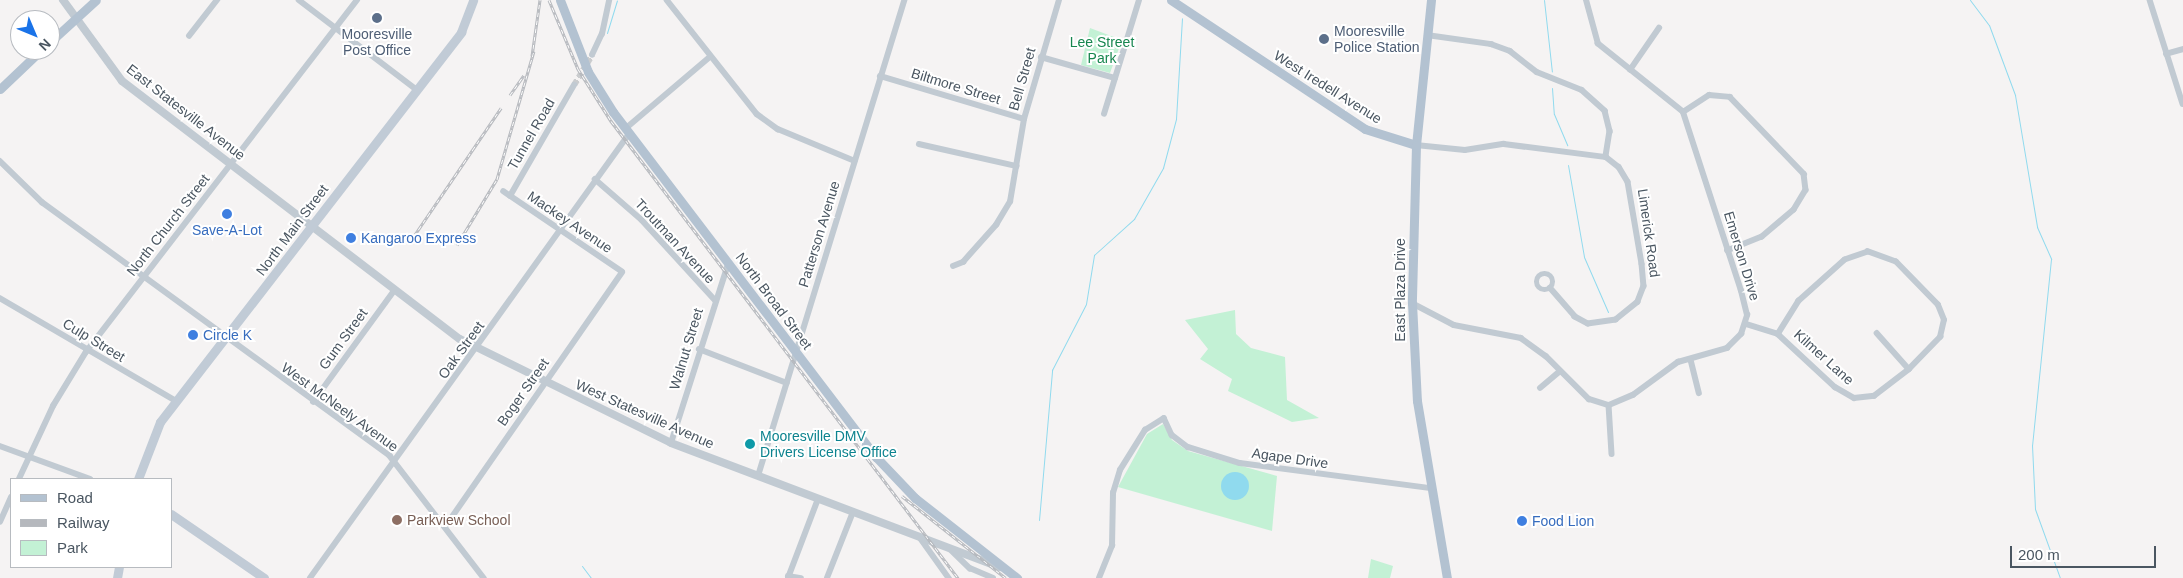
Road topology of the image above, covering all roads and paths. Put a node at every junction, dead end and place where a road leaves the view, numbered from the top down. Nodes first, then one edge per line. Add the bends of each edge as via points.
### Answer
1 (63, 0) edge
2 (96, 0) edge
3 (208, 0) edge
4 (357, 0) edge
5 (473, 0) edge
6 (560, 0) edge
7 (608, 0) edge
8 (667, 0) edge
9 (1059, 0) edge
10 (1139, 0) edge
11 (1171, 0) edge
12 (1431, 0) edge
13 (1586, 0) edge
14 (2150, 0) edge
15 (303, 1) edge
16 (902, 1) edge
17 (216, 2) edge
18 (75, 18) junction
19 (336, 28) junction
20 (1659, 28) dead end
21 (60, 32) edge
22 (1427, 35) junction
23 (189, 36) dead end
24 (2183, 49) edge
25 (2166, 54) junction
26 (592, 55) tunnel mouth
27 (1041, 57) junction
28 (710, 58) junction
29 (30, 60) edge
30 (1630, 70) junction
31 (880, 76) junction
32 (1115, 78) junction
33 (574, 85) tunnel mouth
34 (0, 89) edge
35 (417, 90) junction
36 (2183, 104) edge
37 (1683, 112) junction
38 (1104, 114) dead end
39 (1024, 119) junction
40 (627, 131) junction
41 (919, 144) dead end
42 (1416, 145) junction
43 (1606, 157) junction
44 (0, 161) edge
45 (855, 161) junction
46 (231, 164) junction
47 (1017, 166) junction
48 (595, 179) junction
49 (507, 194) joint
50 (312, 227) junction
51 (559, 230) junction
52 (1728, 251) junction
53 (728, 264) junction
54 (953, 266) dead end
55 (622, 272) joint
56 (143, 277) junction
57 (1550, 288) dead end
58 (394, 290) junction
59 (0, 298) edge
60 (715, 300) junction
61 (1412, 303) junction
62 (1746, 324) junction
63 (1877, 333) dead end
64 (1778, 334) junction
65 (225, 339) junction
66 (477, 349) junction
67 (699, 350) junction
68 (86, 352) junction
69 (796, 353) junction
70 (1691, 360) junction
71 (1908, 368) junction
72 (1560, 371) junction
73 (545, 382) junction
74 (787, 383) junction
75 (1540, 388) dead end
76 (1698, 393) dead end
77 (176, 402) junction
78 (312, 402) junction
79 (1609, 404) junction
80 (671, 442) junction
81 (0, 446) edge
82 (1612, 454) dead end
83 (29, 457) junction
84 (395, 461) junction
85 (758, 476) junction
86 (19, 478) edge
87 (87, 478) edge
88 (138, 478) edge
89 (1430, 488) junction
90 (10, 499) edge
91 (818, 499) junction
92 (853, 512) junction
93 (172, 515) edge
94 (0, 522) edge
95 (445, 526) junction
96 (918, 536) junction
97 (950, 549) junction
98 (999, 567) junction
99 (788, 577) edge
100 (264, 578) edge
101 (310, 578) edge
102 (484, 578) edge
103 (801, 578) edge
104 (827, 578) edge
105 (949, 578) edge
106 (993, 578) edge
107 (1017, 578) edge
108 (1099, 578) edge
109 (1447, 578) edge

1 - 18 street, East Statesville Avenue
2 - 18 main road
3 - 17 street
4 - 19 street, North Church Street
5 - 35 main road, North Main Street via 465,27
6 - 40 main road, North Broad Street via 588,72
7 - 26 street via 602,34
8 - 28 street
9 - 27 street, Bell Street
10 - 32 street
11 - 42 main road, West Iredell Avenue via 1365,129
12 - 22 main road, East Plaza Drive
13 - 30 street via 1592,35
14 - 25 street
15 - 19 street
16 - 31 street, Patterson Avenue
17 - 23 street
18 - 21 main road
18 - 46 street, East Statesville Avenue via 122,80
19 - 35 street
19 - 46 street, North Church Street
20 - 30 street
22 - 42 main road, East Plaza Drive
22 - 43 street via 1491,44 1552,79 1582,90 1605,111 1610,131
24 - 25 street
25 - 36 street
27 - 32 street
27 - 39 street, Bell Street
28 - 40 street, Oak Street
28 - 45 street via 768,122
29 - 34 main road
30 - 37 street
31 - 39 street, Biltmore Street
31 - 45 street, Patterson Avenue
32 - 38 street
33 - 49 street, Tunnel Road
35 - 50 main road, North Main Street
37 - 52 street, Emerson Drive
37 - 52 street via 1709,95 1730,98 1804,174 1806,190 1794,210 1762,237
39 - 47 street, Bell Street
40 - 48 street, Oak Street
40 - 53 main road, North Broad Street
41 - 47 street
42 - 43 street, West Iredell Avenue via 1465,150 1504,144
42 - 61 main road, East Plaza Drive
43 - 57 street, Limerick Road via 1628,182 1644,286 1638,302 1616,320 1588,324 1575,317
44 - 56 street, West McNeely Avenue via 33,194
45 - 69 street, Patterson Avenue
46 - 50 street, East Statesville Avenue
46 - 56 street, North Church Street
47 - 54 street, Bell Street via 1003,214 963,262
48 - 51 street, Oak Street
48 - 60 street, Troutman Avenue via 642,220
49 - 51 street, Mackey Avenue
50 - 58 street, West Statesville Avenue
50 - 65 main road, North Main Street
51 - 55 street, Mackey Avenue
51 - 66 street, Oak Street
52 - 62 street, Emerson Drive
53 - 60 street, Walnut Street
53 - 69 main road, North Broad Street
55 - 73 street, Boger Street
56 - 65 street, West McNeely Avenue
56 - 68 street, North Church Street
58 - 66 street, West Statesville Avenue
58 - 78 street, Gum Street
59 - 68 street, Culp Street
60 - 67 street, Walnut Street
61 - 72 street via 1454,325 1521,338
61 - 89 main road, East Plaza Drive via 1417,401
62 - 64 street, Kilmer Lane
62 - 70 street via 1727,348
63 - 71 street
64 - 71 street, Kilmer Lane via 1834,387 1854,398 1874,396
64 - 71 street, Kilmer Lane via 1792,308 1845,260 1856,254 1878,252 1896,262 1932,298 1944,320 1940,338
65 - 77 main road, North Main Street
65 - 78 street, West McNeely Avenue
66 - 73 street, West Statesville Avenue
66 - 84 street, Oak Street
67 - 74 street
67 - 80 street, Walnut Street
68 - 77 street, Culp Street
68 - 83 street, North Church Street
69 - 74 street, Patterson Avenue
69 - 98 main road, North Broad Street via 888,471 915,498
70 - 76 street
70 - 79 street via 1665,368 1633,395
72 - 75 street
72 - 79 street via 1589,399
73 - 80 street, West Statesville Avenue
73 - 95 street, Boger Street
74 - 85 street, Patterson Avenue
77 - 88 main road, North Main Street via 151,437
78 - 84 street, West McNeely Avenue
79 - 82 street
80 - 85 street, West Statesville Avenue
81 - 83 street
83 - 86 street, North Church Street
83 - 87 street
84 - 95 street, West McNeely Avenue
84 - 101 street, Oak Street
85 - 91 street, West Statesville Avenue
89 - 108 street, Agape Drive via 1240,463 1188,447 1172,435 1164,418 1145,430 1120,470 1113,493 1112,546
89 - 109 main road, East Plaza Drive
90 - 94 street
91 - 92 street, West Statesville Avenue
91 - 99 street
92 - 96 street, West Statesville Avenue
92 - 104 street
93 - 100 main road
95 - 102 street, West McNeely Avenue
96 - 97 street, West Statesville Avenue
96 - 105 street
97 - 98 street, West Statesville Avenue
97 - 106 street via 970,568
98 - 107 main road, North Broad Street
99 - 103 street

